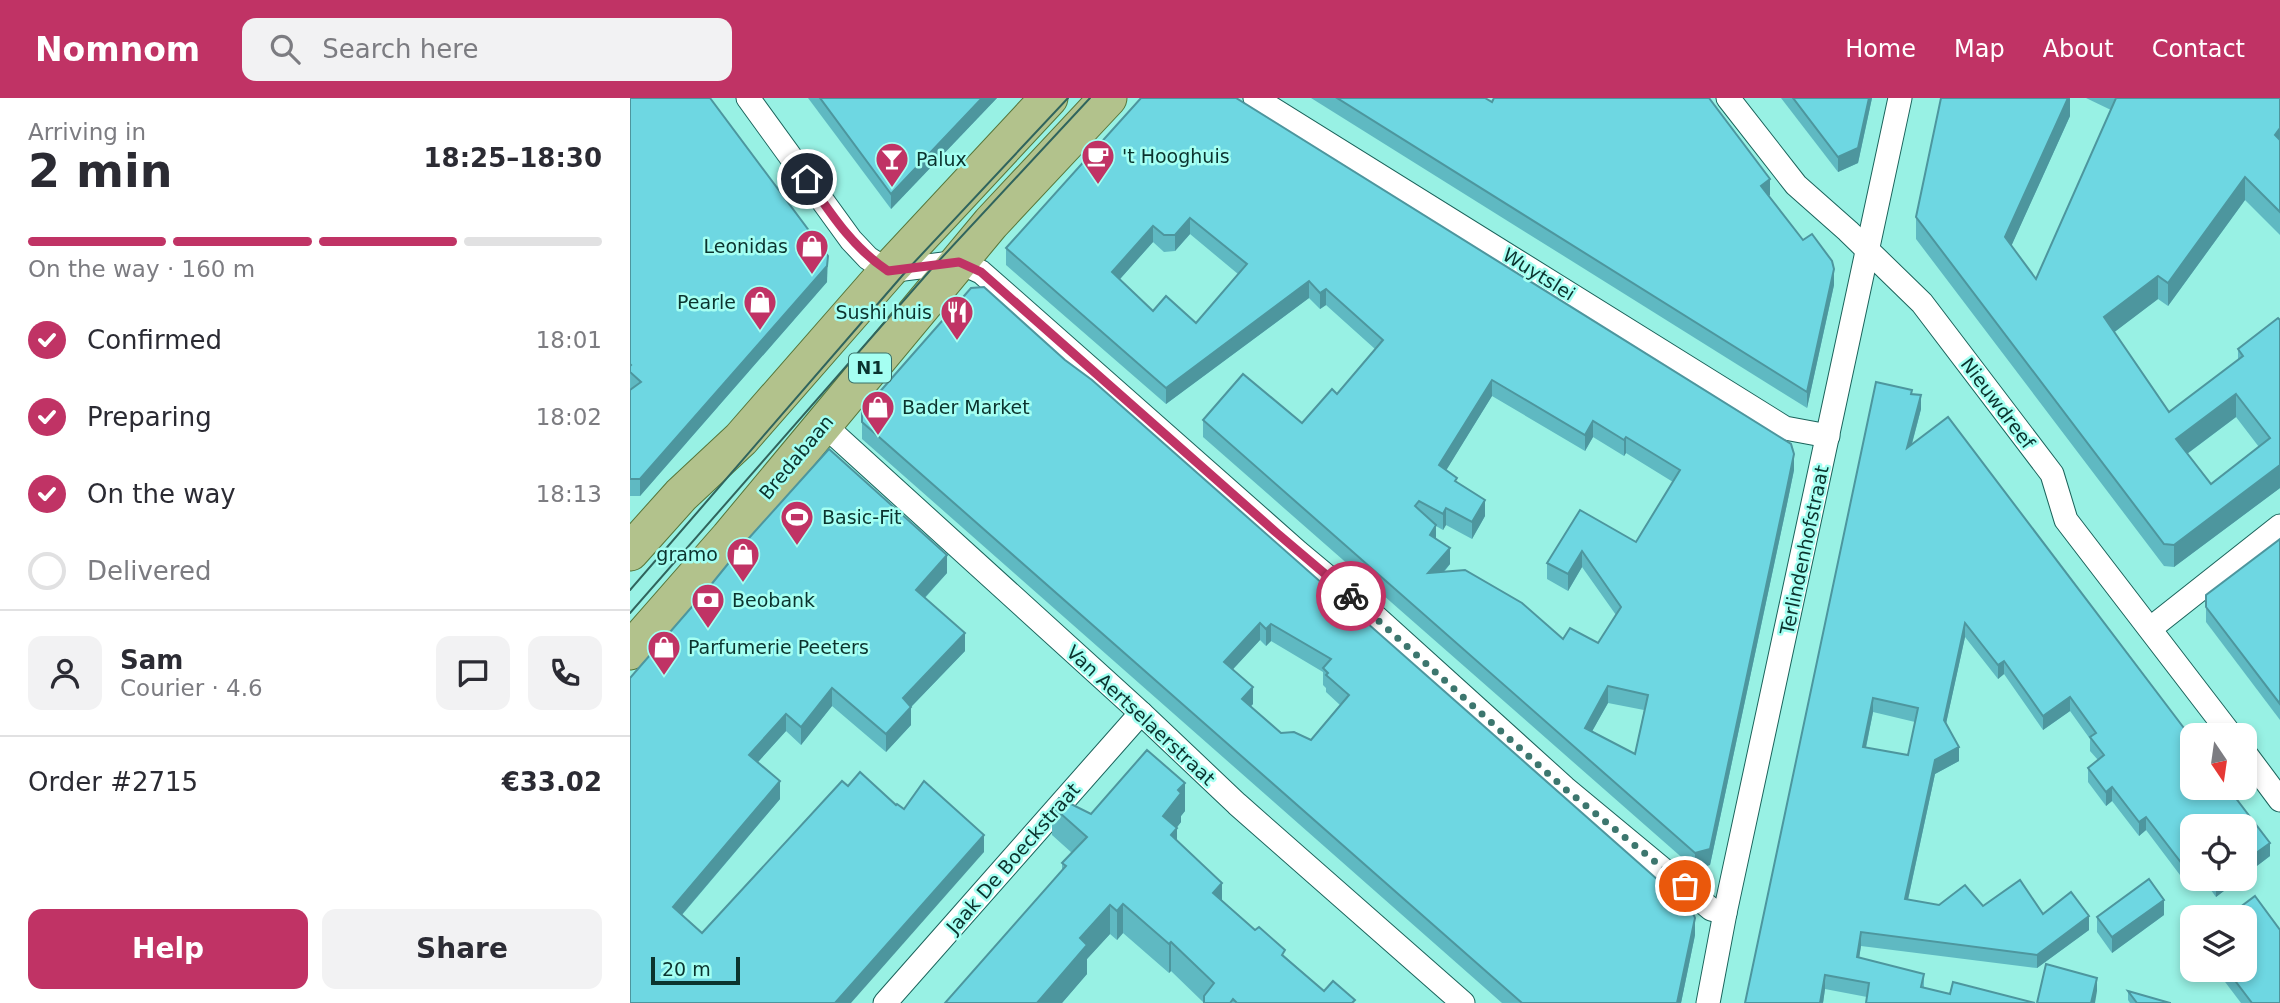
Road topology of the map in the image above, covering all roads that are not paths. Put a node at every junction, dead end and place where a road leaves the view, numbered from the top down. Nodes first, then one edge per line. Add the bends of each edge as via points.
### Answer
1 (748, 98) edge
2 (1049, 98) edge
3 (1108, 98) edge
4 (1255, 98) edge
5 (1728, 98) edge
6 (1900, 98) edge
7 (1867, 251) junction
8 (959, 262) junction
9 (888, 271) junction
10 (823, 424) junction
11 (1828, 436) junction
12 (2280, 527) edge
13 (631, 547) edge
14 (2151, 628) junction
15 (630, 651) edge
16 (1141, 713) junction
17 (2222, 723) edge
18 (2258, 770) edge
19 (2280, 800) edge
20 (1725, 913) junction
21 (885, 1003) edge
22 (1463, 1003) edge
23 (1708, 1003) edge

1 - 9 street via 851,240
2 - 9 main road, N1
3 - 8 main road, Bredabaan / N1
4 - 11 street, Wuytslei via 1784,428
5 - 7 street, Nieuwdreef via 1796,185
6 - 7 street, Terlindenhofstraat
7 - 11 street, Terlindenhofstraat
7 - 14 street, Nieuwdreef via 1922,303 2052,474 2066,520
8 - 9 street
8 - 10 main road, Bredabaan / N1
8 - 20 street via 981,272 1564,788 1711,909
9 - 13 main road, N1 via 741,439
10 - 15 main road, Bredabaan / N1
10 - 16 street, Van Aertselaerstraat
11 - 20 street, Terlindenhofstraat
12 - 14 street
14 - 17 street, Nieuwdreef
16 - 21 street, Jaak De Boeckstraat
16 - 22 street, Van Aertselaerstraat
18 - 19 street
20 - 23 street, Terlindenhofstraat

